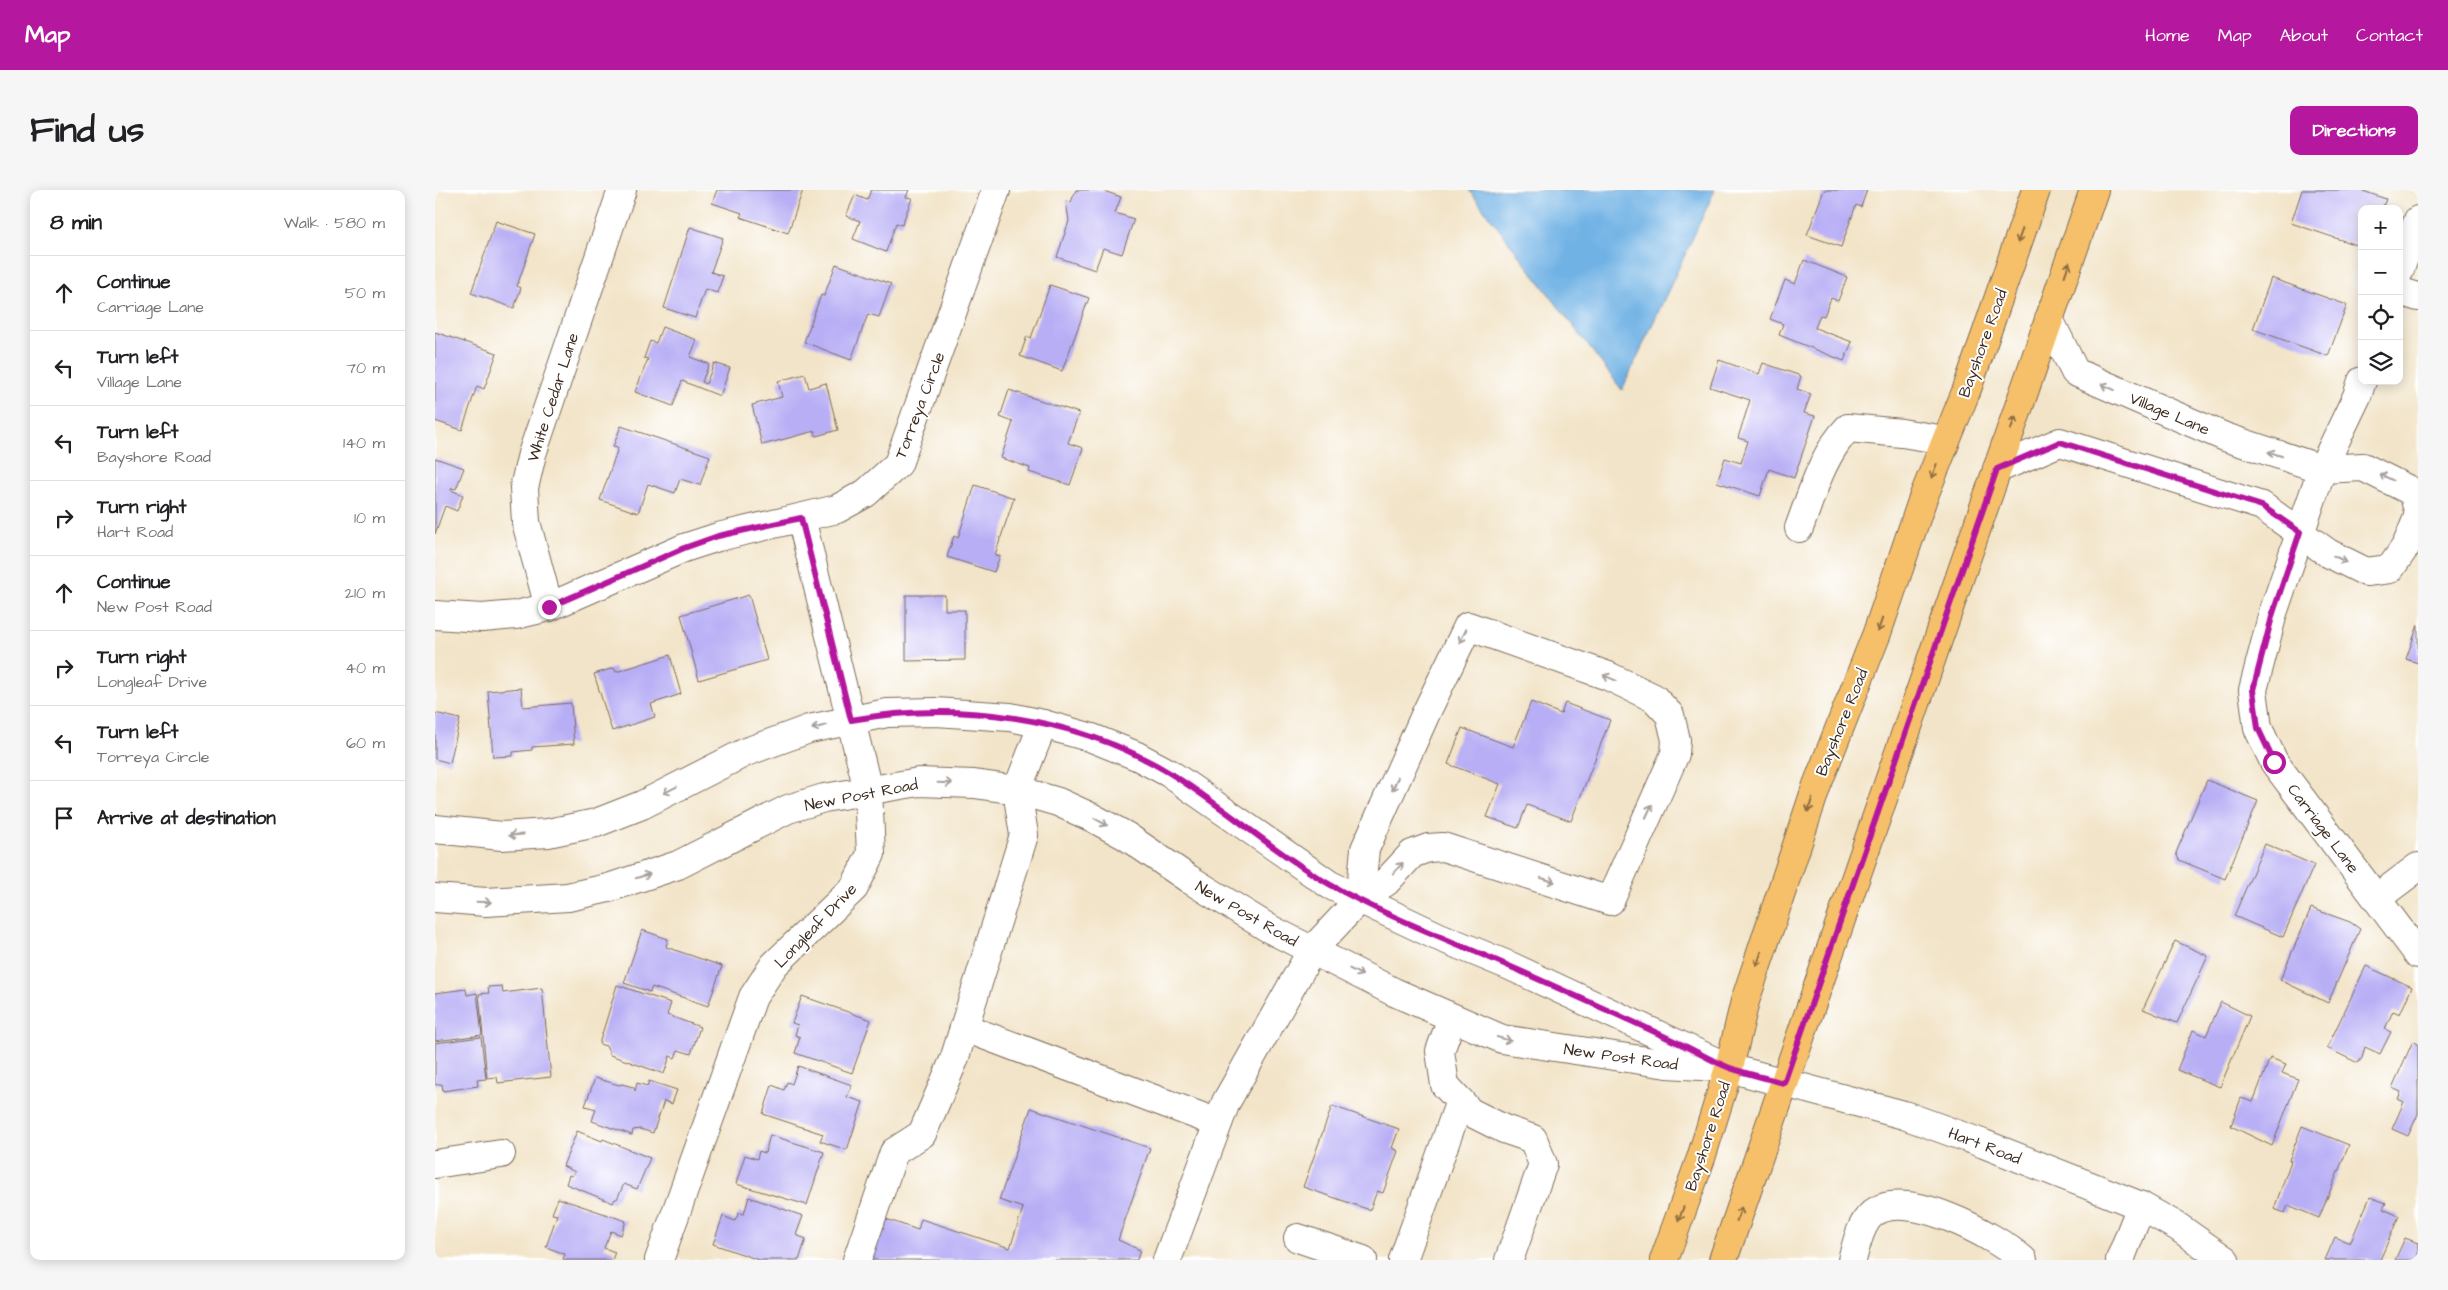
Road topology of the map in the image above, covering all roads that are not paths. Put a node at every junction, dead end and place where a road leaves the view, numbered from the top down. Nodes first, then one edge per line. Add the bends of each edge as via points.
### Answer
1 (622, 190) edge
2 (996, 190) edge
3 (2036, 190) edge
4 (2094, 190) edge
5 (2418, 220) edge
6 (2403, 261) edge
7 (2403, 292) edge
8 (2418, 297) edge
9 (2049, 319) junction
10 (2360, 385) edge
11 (1945, 440) junction
12 (1997, 469) junction
13 (2322, 469) junction
14 (2418, 510) edge
15 (2418, 517) edge
16 (801, 518) junction
17 (1799, 528) dead end
18 (2300, 532) junction
19 (549, 607) junction
20 (435, 615) edge
21 (851, 720) junction
22 (1043, 724) junction
23 (868, 790) junction
24 (1017, 790) junction
25 (435, 829) edge
26 (2418, 867) edge
27 (435, 898) edge
28 (2377, 898) junction
29 (1360, 899) junction
30 (1312, 950) junction
31 (2418, 954) edge
32 (1453, 1018) junction
33 (965, 1028) junction
34 (1729, 1068) junction
35 (1784, 1083) junction
36 (1460, 1102) junction
37 (1218, 1123) junction
38 (501, 1154) dead end
39 (435, 1164) edge
40 (2141, 1206) junction
41 (1298, 1238) dead end
42 (659, 1260) edge
43 (857, 1260) edge
44 (1167, 1260) edge
45 (1363, 1260) edge
46 (1403, 1260) edge
47 (1509, 1260) edge
48 (1664, 1260) edge
49 (1723, 1260) edge
50 (1851, 1260) edge
51 (2023, 1260) edge
52 (2120, 1260) edge
53 (2225, 1260) edge

1 - 19 street, White Cedar Lane via 532,454 524,488 526,522
2 - 16 street, Torreya Circle via 898,464 866,493 837,509
3 -> 11 main road, Bayshore Road via 1967,389
9 -> 4 main road
5 - 6 street
7 - 8 street
12 -> 9 main road
13 -> 9 street, Village Lane via 2225,437 2075,372
10 - 13 street, Carriage Lane
11 - 17 street via 1902,432 1848,428 1835,441
11 -> 34 main road, Bayshore Road via 1877,632 1817,785 1745,1001
12 - 18 street via 2060,442 2262,506
12 - 35 main road
14 -> 13 street via 2413,492 2387,477 2363,467
13 - 18 street, Carriage Lane
18 -> 15 street via 2328,553 2366,572 2390,569 2406,546
16 - 19 street, Torreya Circle via 718,536 684,548
16 - 21 street, Longleaf Drive
18 - 28 street, Carriage Lane via 2273,613 2253,690 2258,728 2274,762
19 - 20 street, Torreya Circle via 516,615 481,618
21 - 22 street, New Post Road via 887,713 936,712 1010,717
21 - 23 street, Longleaf Drive
21 -> 25 street, New Post Road via 809,729 746,752 641,805 596,823 549,833 502,836
22 - 24 street
22 - 29 street, New Post Road via 1137,756 1169,773 1302,867
23 -> 24 street, New Post Road via 919,782
27 -> 23 street, New Post Road via 526,901 568,897 608,888 678,865 788,809
23 - 42 street, Longleaf Drive via 871,854 855,888 774,966 753,997
24 -> 30 street, New Post Road via 1058,802 1093,818 1270,929
24 - 33 street via 1024,835
26 - 28 street
28 - 31 street, Carriage Lane
29 -> 29 street via 1386,882 1412,854 1443,847 1609,901 1675,754 1676,740 1670,715 1654,698 1608,676 1468,626 1365,849
29 - 30 street
29 - 34 street, New Post Road
30 -> 32 street, New Post Road
30 - 37 street via 1226,1102
32 -> 34 street, New Post Road via 1502,1039 1667,1064
32 - 36 street via 1440,1052 1445,1085
33 - 37 street
33 - 43 street via 922,1134 894,1152
34 - 35 street, Hart Road
34 -> 48 main road, Bayshore Road
35 - 40 street, Hart Road via 1904,1115
49 -> 35 main road
36 - 46 street
36 - 47 street via 1471,1112 1504,1129 1533,1139 1543,1164
37 - 44 street
38 - 39 street
40 - 52 street
40 - 53 street, Hart Road
41 - 45 street
50 - 51 street via 1864,1223 1878,1209 1887,1206 1937,1213 1966,1223

